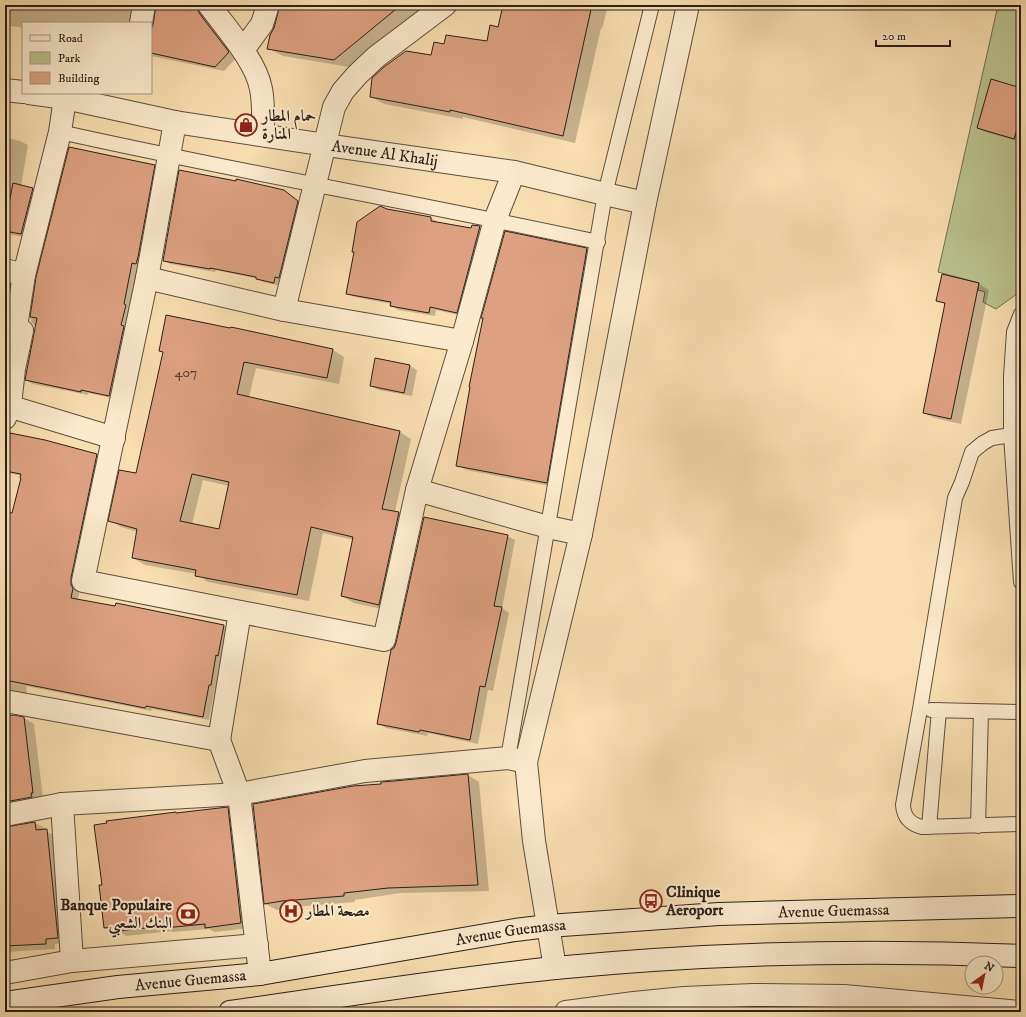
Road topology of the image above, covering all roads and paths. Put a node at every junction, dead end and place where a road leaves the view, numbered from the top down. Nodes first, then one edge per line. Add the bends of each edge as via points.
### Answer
1 (144, 5) edge
2 (209, 5) edge
3 (268, 5) edge
4 (445, 5) edge
5 (652, 5) edge
6 (688, 5) edge
7 (141, 22) edge
8 (243, 50) junction
9 (5, 90) edge
10 (22, 92) edge
11 (36, 94) edge
12 (65, 98) junction
13 (128, 102) edge
14 (175, 122) junction
15 (60, 132) junction
16 (263, 135) junction
17 (326, 145) junction
18 (170, 156) junction
19 (514, 172) junction
20 (315, 185) junction
21 (605, 194) junction
22 (645, 202) junction
23 (495, 220) junction
24 (598, 242) junction
25 (15, 272) edge
26 (146, 278) junction
27 (284, 310) junction
28 (1021, 314) edge
29 (462, 341) junction
30 (6, 409) edge
31 (1011, 435) junction
32 (114, 438) junction
33 (417, 490) junction
34 (548, 527) junction
35 (581, 534) junction
36 (1021, 582) edge
37 (240, 612) junction
38 (5, 701) edge
39 (920, 709) junction
40 (939, 710) junction
41 (981, 712) junction
42 (1021, 712) edge
43 (219, 740) junction
44 (517, 760) junction
45 (239, 794) junction
46 (62, 804) junction
47 (5, 815) edge
48 (1021, 824) edge
49 (978, 826) junction
50 (929, 827) junction
51 (1021, 906) edge
52 (548, 926) junction
53 (257, 945) junction
54 (1021, 956) edge
55 (72, 961) junction
56 (555, 968) junction
57 (5, 973) edge
58 (260, 974) junction
59 (5, 1003) edge
60 (684, 1005) edge
61 (230, 1012) edge
62 (566, 1012) edge
63 (1021, 1012) edge

1 - 7 street
2 - 8 street
3 - 8 street via 262,24
4 - 17 street via 376,57 343,91 334,107
5 - 21 lane
6 - 22 street
8 - 16 street via 257,74 262,89
9 - 10 street
11 - 12 street, Avenue Al Khalij
12 - 13 street, Avenue Al Khalij
12 - 15 street
13 - 14 street, Avenue Al Khalij
14 - 16 street, Avenue Al Khalij
14 - 18 street
15 - 18 lane
15 - 25 street
16 - 17 street, Avenue Al Khalij
17 - 19 street, Avenue Al Khalij
17 - 20 street
18 - 20 lane
18 - 26 street
19 - 21 street, Avenue Al Khalij
19 - 23 street
20 - 23 lane
20 - 27 street
21 - 22 street, Avenue Al Khalij
21 - 24 lane
22 - 35 street
23 - 24 lane
23 - 29 street
24 - 34 lane
25 - 30 street via 16,327 22,331
26 - 27 street
26 - 32 street
27 - 29 street
28 - 31 lane via 1014,332 1010,376
29 - 33 street
30 - 32 street
31 - 36 lane
31 - 39 lane via 992,438 972,452 955,498
32 - 37 street via 83,581
33 - 34 street
33 - 37 street via 384,640
34 - 35 street
34 - 44 lane
35 - 44 street
37 - 43 street
38 - 43 street
39 - 40 lane
39 - 50 lane via 903,805 908,820 914,825
40 - 41 lane
40 - 50 lane
41 - 42 lane
41 - 49 lane
43 - 45 street
44 - 45 street via 365,771
44 - 52 street
45 - 46 street
45 - 53 street
46 - 47 street
46 - 55 street
48 - 49 lane
49 - 50 lane
51 - 52 street, Avenue Guemassa via 719,914
52 - 56 street
52 - 58 street, Avenue Guemassa
53 - 55 street
53 - 58 street
54 - 56 street via 824,953 691,957
55 - 57 street
56 - 61 street
58 - 59 street, Avenue Guemassa via 118,987
60 - 62 street via 634,1003
60 - 63 street via 753,994 844,996

